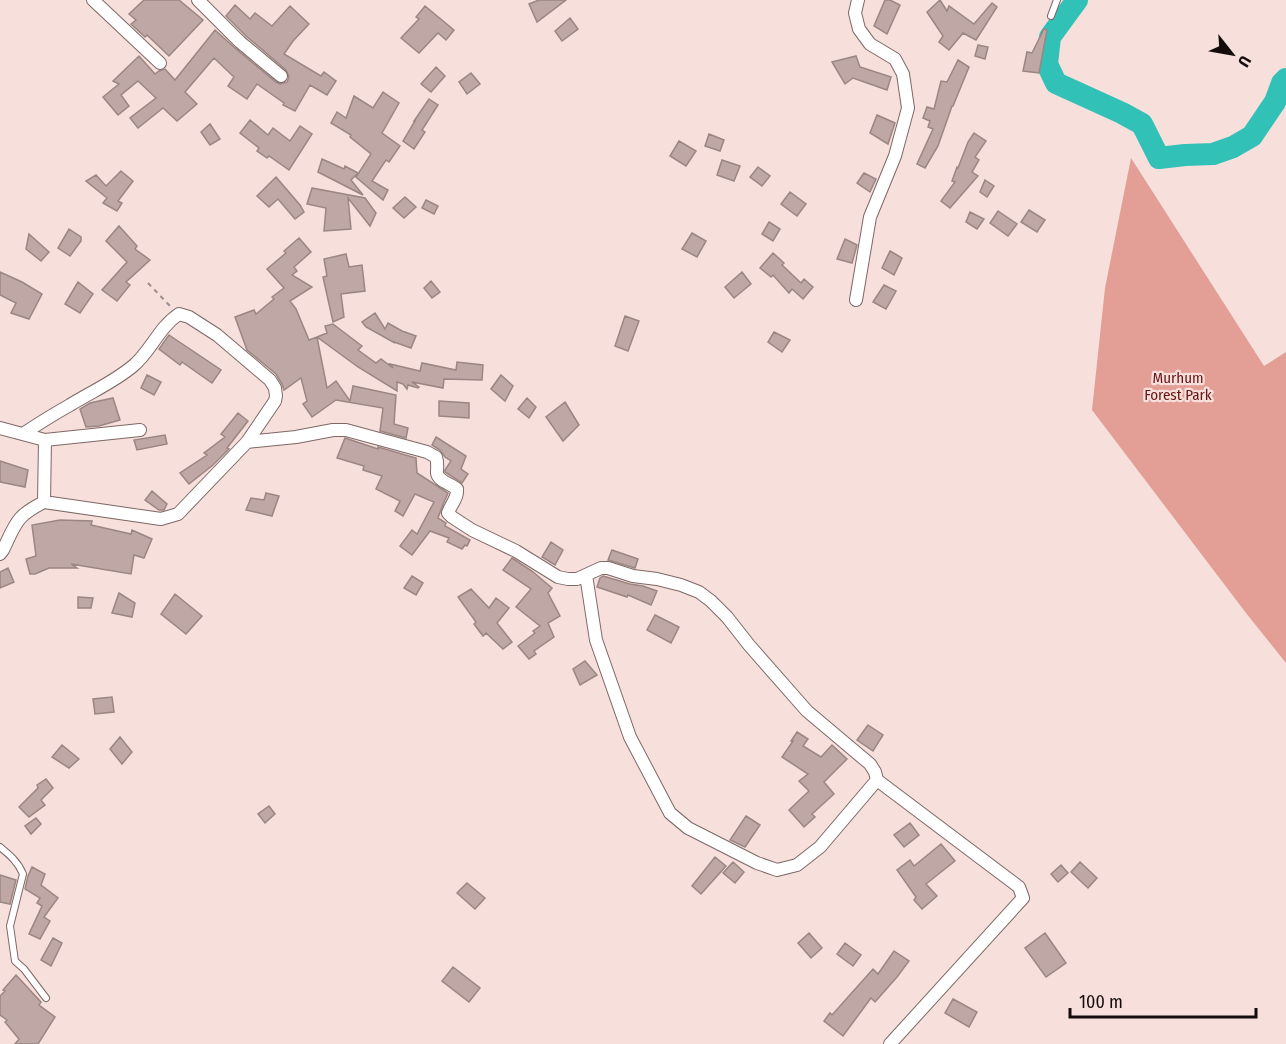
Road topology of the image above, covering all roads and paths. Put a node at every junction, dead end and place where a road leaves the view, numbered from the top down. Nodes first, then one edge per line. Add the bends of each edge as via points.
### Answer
1 (93, 0) edge
2 (198, 0) edge
3 (858, 0) edge
4 (1057, 0) edge
5 (1051, 16) dead end
6 (160, 63) dead end
7 (282, 76) dead end
8 (147, 283) dead end
9 (856, 300) dead end
10 (179, 314) junction
11 (0, 428) edge
12 (140, 430) dead end
13 (22, 434) junction
14 (45, 440) junction
15 (247, 442) junction
16 (44, 501) junction
17 (0, 554) edge
18 (586, 575) junction
19 (878, 780) junction
20 (0, 847) edge
21 (46, 998) dead end
22 (890, 1044) edge

1 - 6 street
2 - 7 street
3 - 9 street via 855,13 859,29 870,44 895,59 903,74 908,108 895,156 870,218
4 - 5 lane
8 - 10 path
10 - 13 street via 130,369
10 - 15 street via 217,335 275,388 275,401
11 - 13 street
12 - 14 street
13 - 14 street
14 - 16 street
15 - 16 street via 178,514 169,518
15 - 18 street via 346,430 427,452 436,457 439,478 457,489 448,513 452,517 558,577 577,579
16 - 17 street via 18,520
18 - 19 street via 608,568 699,592 727,617 807,711 870,764
18 - 19 street via 596,640 630,737 670,813 688,828 777,870 797,865 820,847
19 - 22 street via 1019,887 1023,898
20 - 21 lane via 23,874 10,926 15,960

